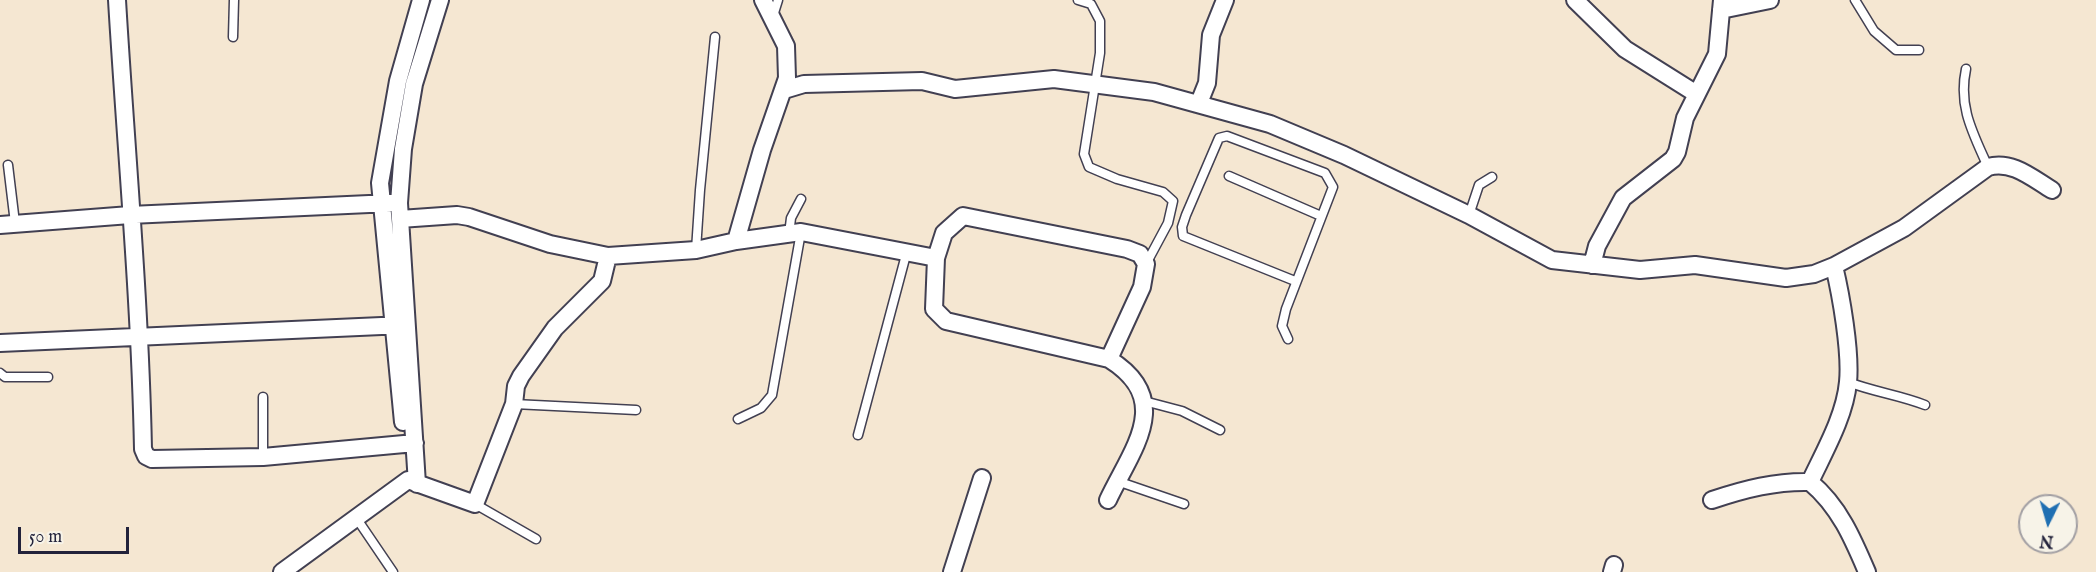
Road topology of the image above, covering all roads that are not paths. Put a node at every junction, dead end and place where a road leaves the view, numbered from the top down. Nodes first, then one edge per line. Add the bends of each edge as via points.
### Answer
1 (117, 0) edge
2 (234, 0) edge
3 (421, 0) edge
4 (440, 0) edge
5 (763, 0) edge
6 (778, 0) edge
7 (1078, 0) edge
8 (1225, 0) edge
9 (1575, 0) edge
10 (1770, 0) edge
11 (1855, 0) edge
12 (1721, 5) edge
13 (773, 17) junction
14 (233, 37) dead end
15 (716, 37) dead end
16 (1919, 51) dead end
17 (1966, 69) dead end
18 (406, 82) junction
19 (1096, 83) junction
20 (784, 90) junction
21 (1695, 93) junction
22 (1199, 103) junction
23 (8, 165) dead end
24 (1988, 167) junction
25 (1229, 176) dead end
26 (1492, 177) dead end
27 (2052, 190) dead end
28 (801, 199) dead end
29 (1173, 201) junction
30 (1192, 201) junction
31 (380, 202) junction
32 (400, 211) junction
33 (130, 215) junction
34 (1469, 215) junction
35 (1321, 216) junction
36 (8, 224) edge
37 (795, 233) junction
38 (736, 241) junction
39 (696, 250) junction
40 (907, 251) junction
41 (609, 256) junction
42 (936, 258) junction
43 (1146, 264) junction
44 (1592, 265) junction
45 (1834, 266) junction
46 (1295, 280) junction
47 (400, 326) junction
48 (141, 338) junction
49 (1288, 339) dead end
50 (0, 343) edge
51 (1109, 359) junction
52 (0, 373) edge
53 (48, 377) dead end
54 (1848, 382) junction
55 (263, 397) dead end
56 (1144, 401) junction
57 (514, 404) junction
58 (1925, 405) dead end
59 (636, 410) dead end
60 (738, 418) dead end
61 (1220, 430) dead end
62 (858, 435) dead end
63 (410, 443) junction
64 (263, 457) junction
65 (982, 478) dead end
66 (1117, 481) junction
67 (412, 482) junction
68 (1810, 482) junction
69 (1108, 500) dead end
70 (1712, 500) dead end
71 (476, 504) junction
72 (1184, 504) dead end
73 (357, 519) junction
74 (536, 539) dead end
75 (282, 572) edge
76 (393, 572) edge
77 (952, 572) edge
78 (1867, 572) edge

1 - 33 street
2 - 14 lane
3 - 18 street
4 - 18 street
5 - 13 street
6 - 13 lane
7 - 19 lane via 1091,4 1100,21
8 - 22 street via 1210,35 1207,83
9 - 21 street via 1625,49
10 - 12 street
11 - 16 lane via 1874,31 1896,50
12 - 21 street via 1717,54
13 - 20 street via 786,46
15 - 39 lane
17 - 24 lane via 1961,90 1966,113
18 - 31 street via 382,166
18 - 32 street
19 - 20 street via 1054,79 955,89 922,81 804,84
19 - 22 street
19 - 29 lane via 1084,154 1089,167 1163,192
20 - 38 street
21 - 44 street via 1673,159 1623,198 1597,246
22 - 34 street via 1270,124
23 - 36 lane
24 - 27 street via 2012,166
24 - 45 street via 1904,228
25 - 35 lane
26 - 34 lane via 1479,184
28 - 37 lane via 791,218
29 - 30 lane
29 - 43 lane via 1168,223
30 - 35 lane via 1220,138 1227,136 1325,172 1334,187
30 - 46 lane via 1182,227 1183,236
31 - 32 street
31 - 33 street
31 - 47 street
32 - 41 street via 469,217 550,244
32 - 47 street
33 - 36 street
33 - 48 street
34 - 44 street via 1541,256
35 - 46 lane
37 - 38 street
37 - 40 street
37 - 60 lane via 772,395 761,408
38 - 39 street
39 - 41 street
40 - 42 street
40 - 62 lane
41 - 57 street via 602,280 555,328 521,376
42 - 43 street via 944,233 963,216 1127,249 1140,254
42 - 51 street via 934,309 946,321
43 - 51 street via 1142,287
44 - 45 street via 1650,270 1695,265 1786,278
45 - 54 street via 1841,294
46 - 49 lane via 1282,326
47 - 48 street
47 - 63 street
48 - 50 street
48 - 64 street via 146,456
51 - 56 street via 1124,368
52 - 53 lane via 5,377
54 - 58 lane
54 - 68 street via 1841,409
55 - 64 lane
56 - 61 lane via 1182,411
56 - 66 street via 1146,416 1140,434
57 - 59 lane
57 - 71 street
63 - 64 street
63 - 67 street
65 - 77 street
66 - 69 street
66 - 72 lane
67 - 71 street
67 - 73 street
68 - 70 street via 1750,488
68 - 78 street via 1852,536
71 - 74 lane
73 - 75 street
73 - 76 lane

